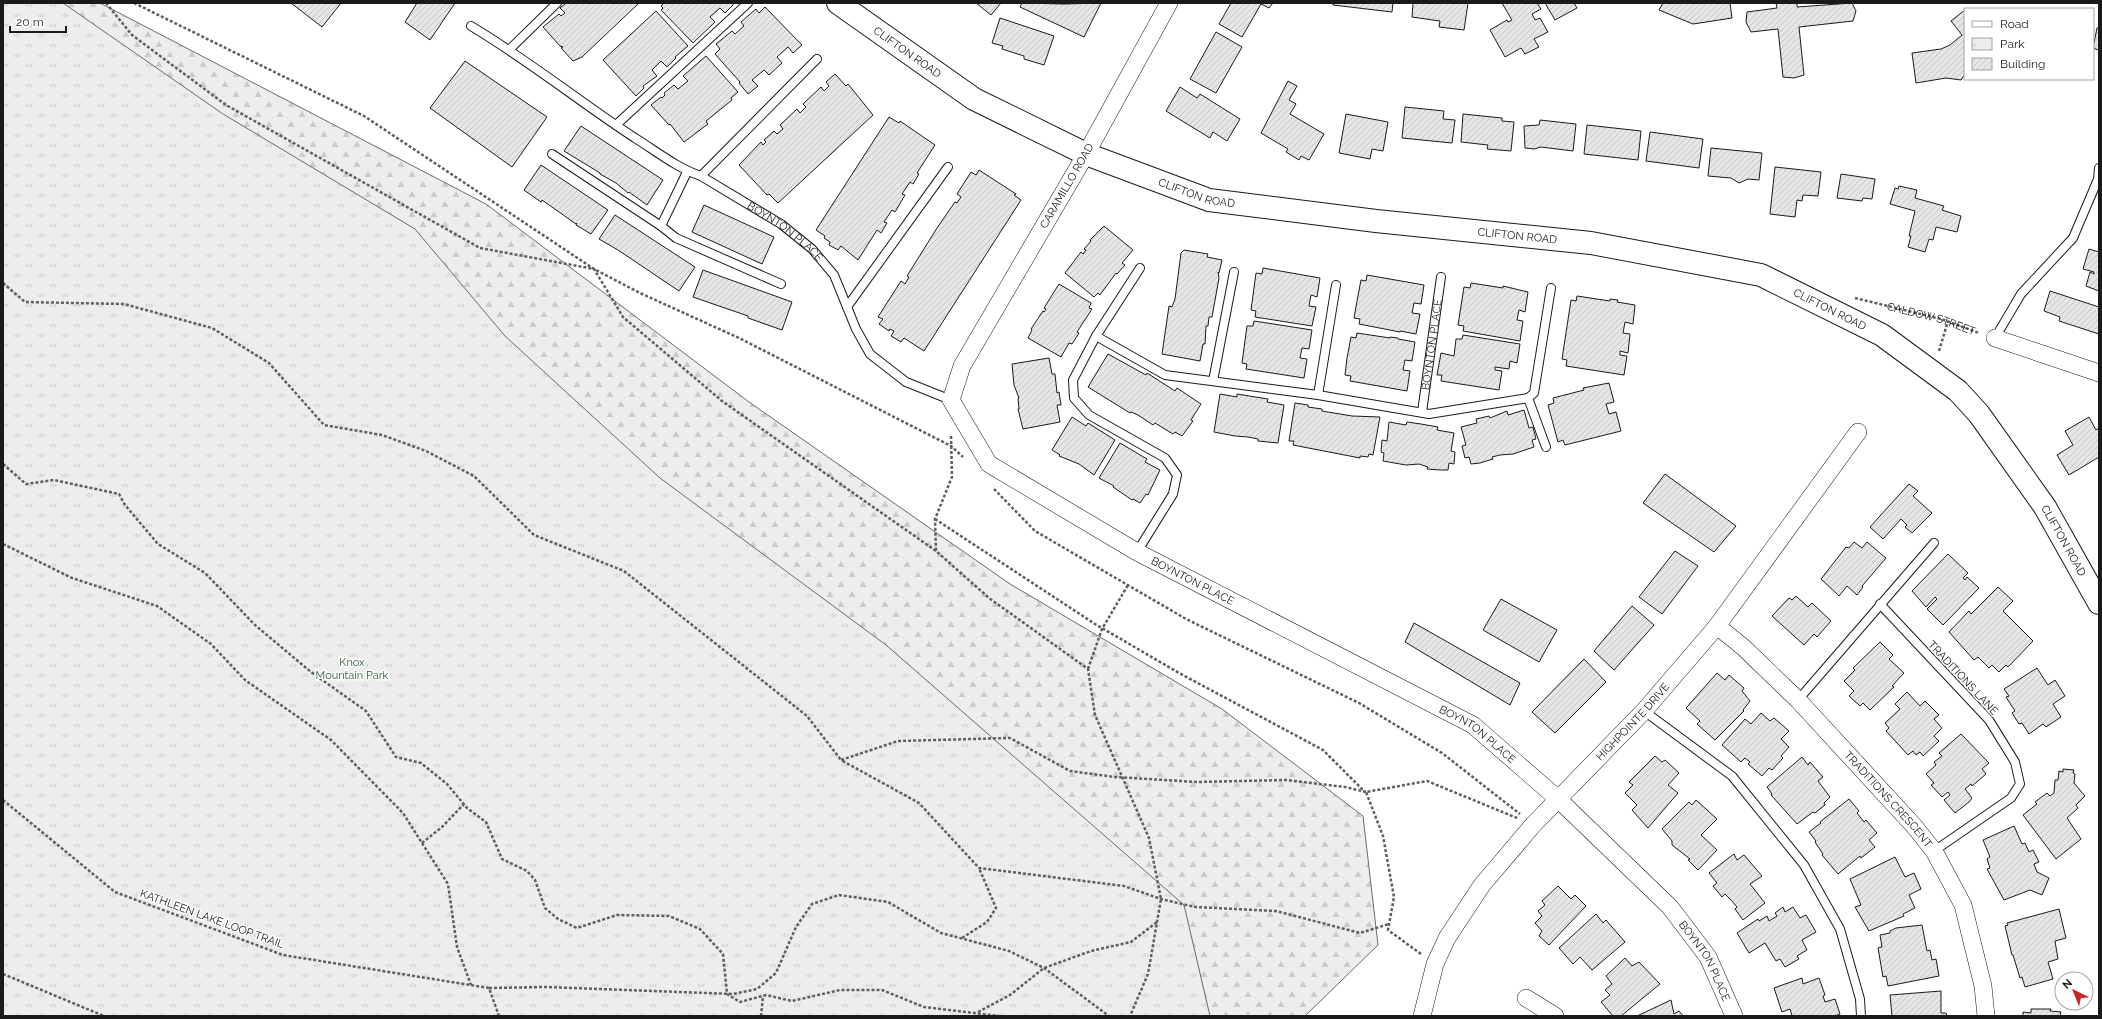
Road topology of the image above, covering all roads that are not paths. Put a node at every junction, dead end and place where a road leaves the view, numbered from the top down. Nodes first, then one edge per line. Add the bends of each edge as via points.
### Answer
1 (557, 3) edge
2 (748, 3) edge
3 (838, 3) edge
4 (1169, 3) edge
5 (471, 26) dead end
6 (510, 49) junction
7 (817, 59) dead end
8 (616, 125) junction
9 (552, 154) dead end
10 (1086, 154) junction
11 (948, 167) dead end
12 (2099, 168) edge
13 (687, 172) junction
14 (701, 176) junction
15 (661, 226) junction
16 (1140, 268) dead end
17 (1234, 272) dead end
18 (1441, 277) dead end
19 (781, 284) dead end
20 (1336, 285) dead end
21 (1551, 288) dead end
22 (847, 307) junction
23 (1096, 336) junction
24 (1995, 338) joint
25 (2099, 373) edge
26 (1213, 381) junction
27 (1318, 395) junction
28 (1528, 398) junction
29 (951, 400) junction
30 (1422, 412) junction
31 (1858, 432) dead end
32 (1546, 447) dead end
33 (1934, 543) dead end
34 (1137, 552) junction
35 (2099, 603) edge
36 (1880, 604) junction
37 (1717, 626) junction
38 (1798, 700) junction
39 (1644, 711) junction
40 (1558, 799) junction
41 (1934, 851) junction
42 (1526, 998) dead end
43 (1422, 1016) edge
44 (1555, 1016) edge
45 (1734, 1016) edge
46 (1861, 1016) edge
47 (1986, 1016) edge

1 - 6 lane
2 - 8 lane
3 - 10 main road, CLIFTON ROAD via 974,99
4 - 10 street, CARAMILLO ROAD
5 - 6 lane, BOYNTON PLACE
6 - 8 lane, BOYNTON PLACE
7 - 14 lane
8 - 13 lane, BOYNTON PLACE
9 - 15 lane
10 - 29 street, CARAMILLO ROAD via 962,366
10 - 35 main road, CLIFTON ROAD via 1209,200 1376,221 1591,243 1761,275 1882,335 1958,391 1979,414 2045,507
11 - 22 lane
12 - 24 lane via 2098,180 2073,238 2021,294
13 - 14 lane, BOYNTON PLACE
13 - 15 lane
14 - 22 lane, BOYNTON PLACE via 781,224 812,249 834,275
15 - 19 lane via 676,238
16 - 23 lane
17 - 26 lane
18 - 30 lane, BOYNTON PLACE
20 - 27 lane
21 - 28 lane via 1534,393
22 - 29 lane, BOYNTON PLACE via 856,330 870,354 906,382
23 - 26 lane via 1165,375
23 - 34 lane via 1073,380 1074,398 1089,415 1165,458 1177,475 1173,494
24 - 25 street
26 - 27 lane
27 - 30 lane
28 - 30 lane via 1429,414
28 - 32 lane
29 - 34 street, BOYNTON PLACE via 989,464
31 - 37 street, HIGHPOINTE DRIVE
33 - 36 lane
34 - 40 street, BOYNTON PLACE via 1473,725
36 - 38 lane
36 - 41 lane, TRADITIONS LANE via 1989,720 2015,762 2020,784 2011,798
37 - 38 street, TRADITIONS CRESCENT via 1743,647
37 - 39 street, HIGHPOINTE DRIVE
38 - 41 street, TRADITIONS CRESCENT
39 - 40 street, HIGHPOINTE DRIVE
39 - 46 lane via 1732,776 1804,865 1840,929 1860,999
40 - 43 street, HIGHPOINTE DRIVE via 1482,885 1447,938 1435,964
40 - 45 street, BOYNTON PLACE via 1670,907 1708,957
41 - 47 street, TRADITIONS CRESCENT via 1963,905 1983,986
42 - 44 street

